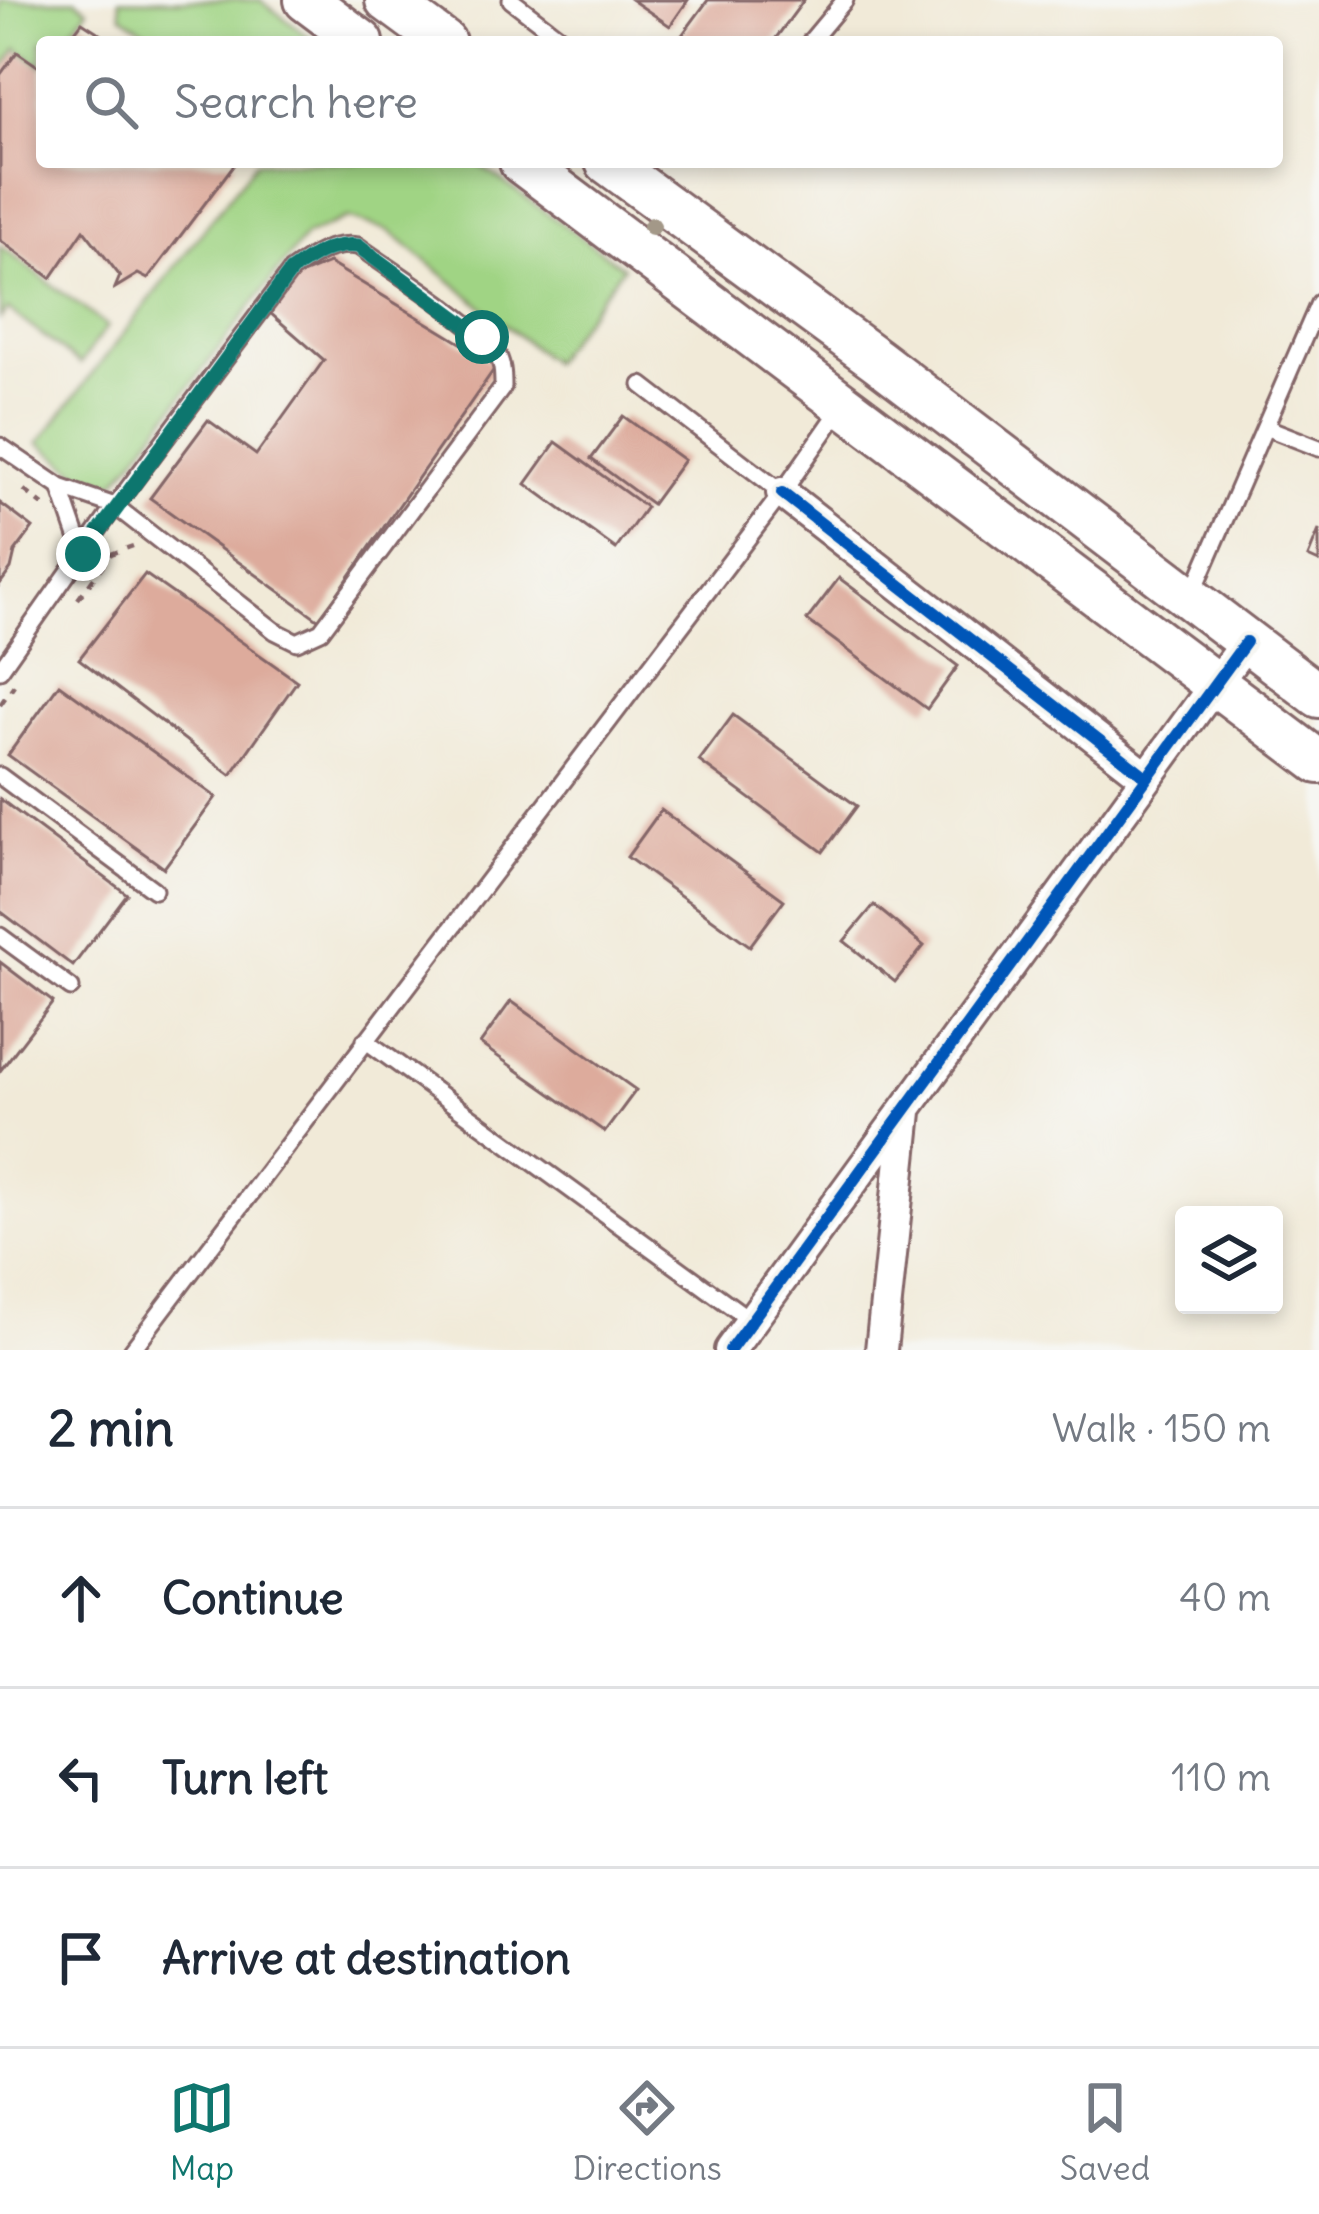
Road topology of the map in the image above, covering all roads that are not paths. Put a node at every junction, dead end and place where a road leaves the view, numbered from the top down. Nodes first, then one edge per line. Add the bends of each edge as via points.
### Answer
1 (306, 0) edge
2 (387, 0) edge
3 (511, 0) edge
4 (845, 0) edge
5 (354, 36) edge
6 (436, 36) edge
7 (558, 36) edge
8 (815, 36) edge
9 (529, 168) edge
10 (615, 168) edge
11 (1319, 303) edge
12 (642, 385) dead end
13 (844, 405) junction
14 (1265, 427) junction
15 (0, 446) edge
16 (1319, 448) edge
17 (60, 488) junction
18 (782, 493) junction
19 (115, 506) junction
20 (83, 554) junction
21 (1190, 599) junction
22 (1246, 642) junction
23 (0, 670) edge
24 (1213, 683) junction
25 (1319, 696) edge
26 (1319, 762) edge
27 (0, 776) edge
28 (1145, 776) junction
29 (154, 890) dead end
30 (0, 936) edge
31 (71, 988) dead end
32 (365, 1040) junction
33 (906, 1106) junction
34 (753, 1322) junction
35 (132, 1350) edge
36 (730, 1350) edge
37 (881, 1350) edge

1 - 5 main road
2 - 6 main road
3 - 7 lane
4 - 8 lane
9 - 13 main road
10 - 21 main road
11 - 14 lane
12 - 18 lane
13 - 18 lane
13 - 24 main road
14 - 16 lane
14 - 21 lane
15 - 17 lane
17 - 19 lane
17 - 20 lane
18 - 28 street
18 - 32 lane
19 - 19 lane via 291,271 314,254 358,246 500,358 503,387 309,640 275,631
19 - 20 lane
20 - 23 lane
21 - 22 main road
22 - 24 street
22 - 25 main road
24 - 26 main road
24 - 28 street
27 - 29 lane
28 - 33 street
30 - 31 lane
32 - 34 lane
32 - 35 lane
33 - 34 street
33 - 37 street
34 - 36 street

